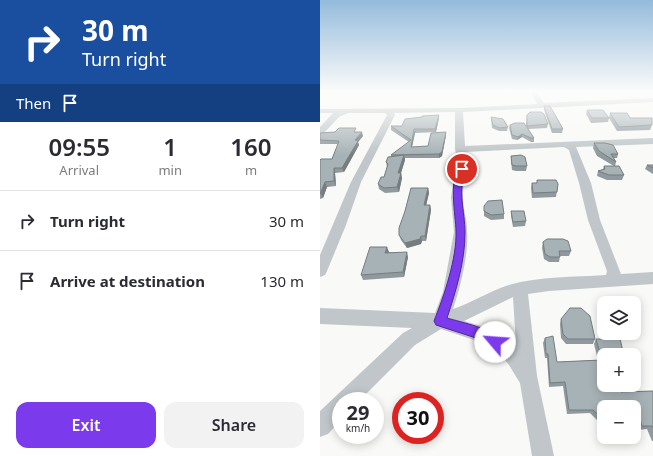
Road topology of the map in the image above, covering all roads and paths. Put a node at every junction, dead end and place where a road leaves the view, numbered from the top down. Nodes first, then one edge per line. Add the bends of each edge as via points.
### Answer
1 (343, 112) edge
2 (389, 112) edge
3 (459, 112) edge
4 (320, 132) edge
5 (653, 141) edge
6 (567, 145) junction
7 (460, 149) junction
8 (320, 271) edge
9 (653, 278) edge
10 (614, 281) junction
11 (520, 289) junction
12 (320, 316) edge
13 (440, 321) junction
14 (529, 381) junction
15 (354, 392) edge
16 (332, 414) edge
17 (320, 426) edge
18 (543, 456) edge

1 - 4 street via 336,115
2 - 8 street via 390,115 356,182
3 - 7 street
5 - 6 street
6 - 7 street
6 - 10 street via 573,149 594,220 614,271
7 - 13 street via 462,169 458,178 457,205 460,244 451,292
9 - 10 street
10 - 11 street
11 - 13 street
11 - 14 street
12 - 13 street
13 - 14 street via 482,334 507,349 516,358
13 - 15 street via 409,339
14 - 18 street
16 - 17 street

